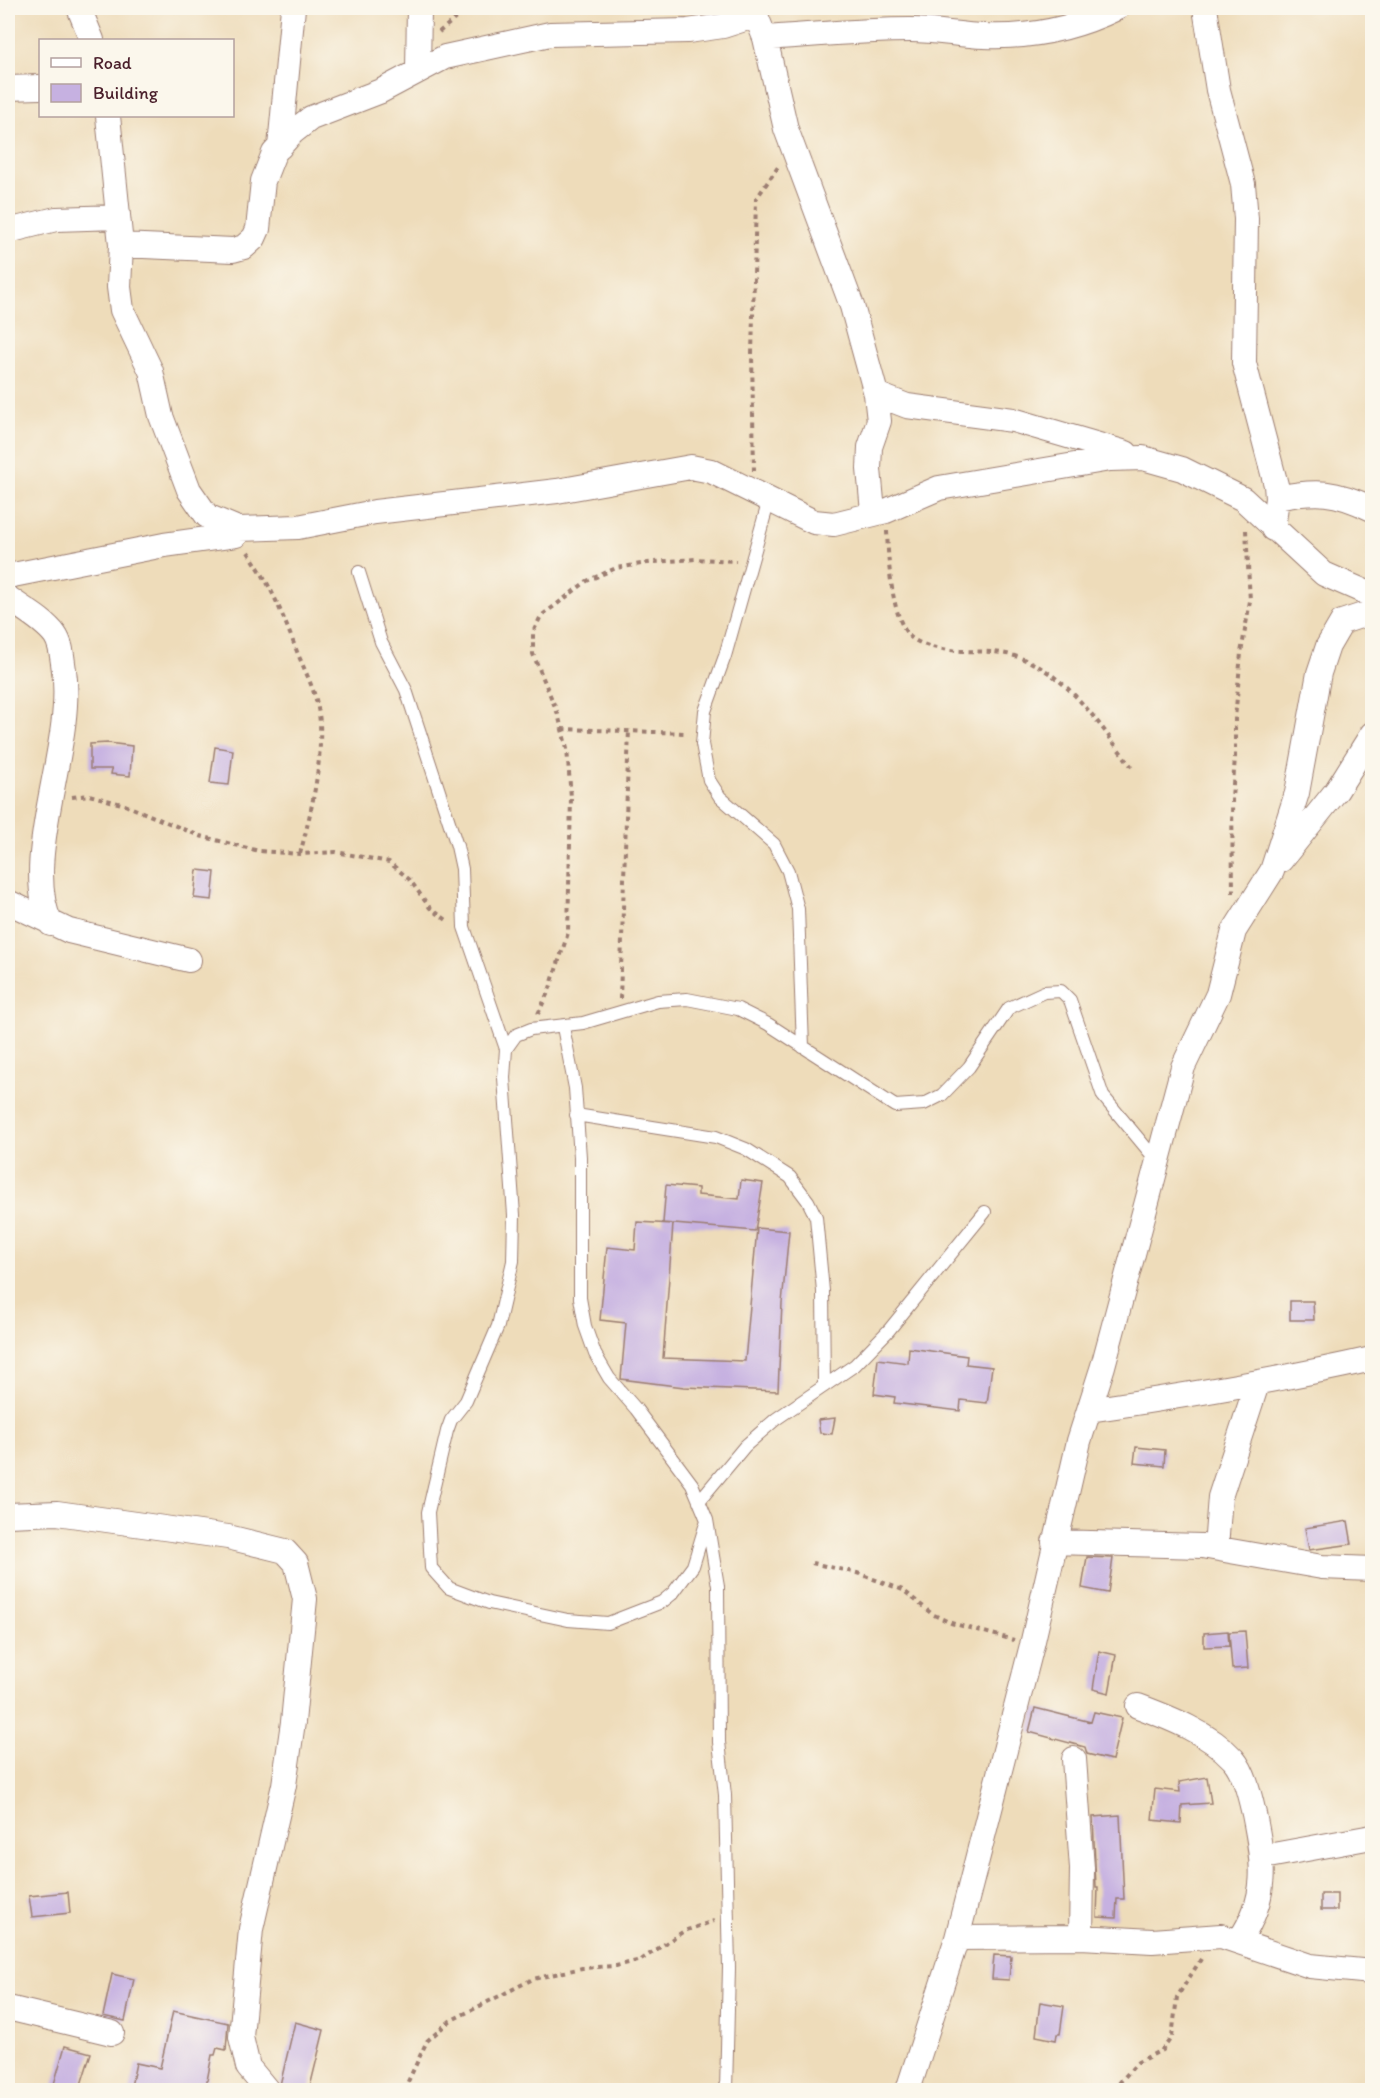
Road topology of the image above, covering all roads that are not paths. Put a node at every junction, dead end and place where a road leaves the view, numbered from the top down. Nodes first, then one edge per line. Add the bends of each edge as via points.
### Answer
1 (79, 8) edge
2 (293, 8) edge
3 (419, 8) edge
4 (1117, 8) edge
5 (1205, 8) edge
6 (1061, 18) edge
7 (757, 20) edge
8 (92, 39) edge
9 (418, 70) junction
10 (39, 87) edge
11 (8, 88) edge
12 (108, 117) edge
13 (280, 147) junction
14 (117, 217) junction
15 (8, 231) edge
16 (121, 245) junction
17 (876, 394) junction
18 (1143, 458) junction
19 (762, 496) junction
20 (1277, 498) junction
21 (1372, 510) edge
22 (879, 512) junction
23 (1273, 529) junction
24 (237, 532) junction
25 (359, 572) dead end
26 (1324, 574) junction
27 (8, 576) edge
28 (1372, 595) edge
29 (8, 598) edge
30 (1372, 612) edge
31 (1342, 622) junction
32 (1372, 734) edge
33 (1272, 871) junction
34 (8, 902) edge
35 (51, 924) junction
36 (189, 960) dead end
37 (564, 1027) junction
38 (803, 1047) junction
39 (506, 1049) junction
40 (576, 1115) junction
41 (1157, 1161) junction
42 (985, 1212) dead end
43 (1372, 1359) edge
44 (824, 1386) junction
45 (1256, 1390) dead end
46 (1089, 1410) junction
47 (700, 1500) junction
48 (8, 1515) edge
49 (707, 1520) junction
50 (1054, 1542) junction
51 (1216, 1548) junction
52 (1372, 1569) edge
53 (1138, 1706) dead end
54 (1074, 1759) dead end
55 (1372, 1837) edge
56 (1263, 1857) junction
57 (1081, 1936) junction
58 (957, 1938) junction
59 (1230, 1938) junction
60 (1372, 1972) edge
61 (8, 2007) edge
62 (112, 2033) dead end
63 (267, 2091) edge
64 (726, 2091) edge
65 (908, 2091) edge

1 - 8 street
2 - 13 street
3 - 9 street
4 - 6 street via 1091,20
5 - 20 street via 1218,90 1244,196 1244,363
6 - 7 street via 1028,34 985,36
7 - 9 street via 688,31 550,34 456,53
7 - 17 street via 792,147 852,306
9 - 13 street via 381,92 311,118
10 - 11 street
12 - 14 street
13 - 16 street via 262,181 258,230 244,247 233,250
14 - 15 street via 57,219
14 - 16 street
16 - 24 street via 122,310 151,371 161,416 189,490 207,516
17 - 18 street via 907,406 1013,420
17 - 22 street via 879,421 870,447 869,469
18 - 22 street via 1110,459 939,488
18 - 23 street via 1182,469 1243,499
19 - 22 street via 814,522 834,524
19 - 24 street via 711,471 690,467 556,491
19 - 38 lane via 751,562 705,711 702,744 709,780 720,797 774,844 788,871 798,909
20 - 21 street via 1321,492 1345,496
20 - 23 street
23 - 26 street
24 - 27 street
25 - 39 lane via 381,642 406,690 458,846 464,927
26 - 28 street
26 - 31 street via 1338,595
29 - 35 street via 54,633 61,647 66,717 50,800 42,893
30 - 31 street
31 - 33 street via 1319,673 1297,794
32 - 33 street via 1337,790
33 - 41 street via 1234,932 1218,994 1183,1067
34 - 35 street
35 - 36 street
37 - 38 lane via 658,1001 687,999 738,1009
37 - 39 lane via 531,1029 516,1035
37 - 40 lane
38 - 41 lane via 895,1106 924,1104 942,1095 969,1067 1009,1008 1044,992 1061,991 1071,1000 1102,1096
39 - 49 lane via 503,1102 510,1148 513,1262 498,1326 466,1401 447,1431 428,1512 431,1568 450,1588 489,1603 568,1620 608,1623 669,1598 693,1566
40 - 44 lane via 716,1137 746,1149 790,1177 816,1217 823,1291
40 - 47 lane via 580,1157 580,1288 585,1326 609,1378 670,1454
41 - 46 street
42 - 44 lane via 889,1330 855,1365
43 - 46 street via 1230,1389
44 - 47 lane via 745,1446
45 - 51 street via 1221,1497
46 - 50 street
47 - 49 lane
48 - 63 street via 57,1513 228,1537 285,1551 297,1563 305,1599 293,1722 284,1785 251,1929 241,2037 248,2067
49 - 64 lane via 718,1586 719,1742 725,1795 729,1968
50 - 51 street
50 - 58 street via 1032,1645
51 - 52 street via 1322,1568
53 - 56 street via 1187,1725 1233,1760 1244,1781
54 - 57 street via 1082,1868
55 - 56 street
56 - 59 street via 1260,1894 1250,1925
57 - 58 street
57 - 59 street via 1152,1941
58 - 65 street
59 - 60 street via 1310,1966
61 - 62 street

